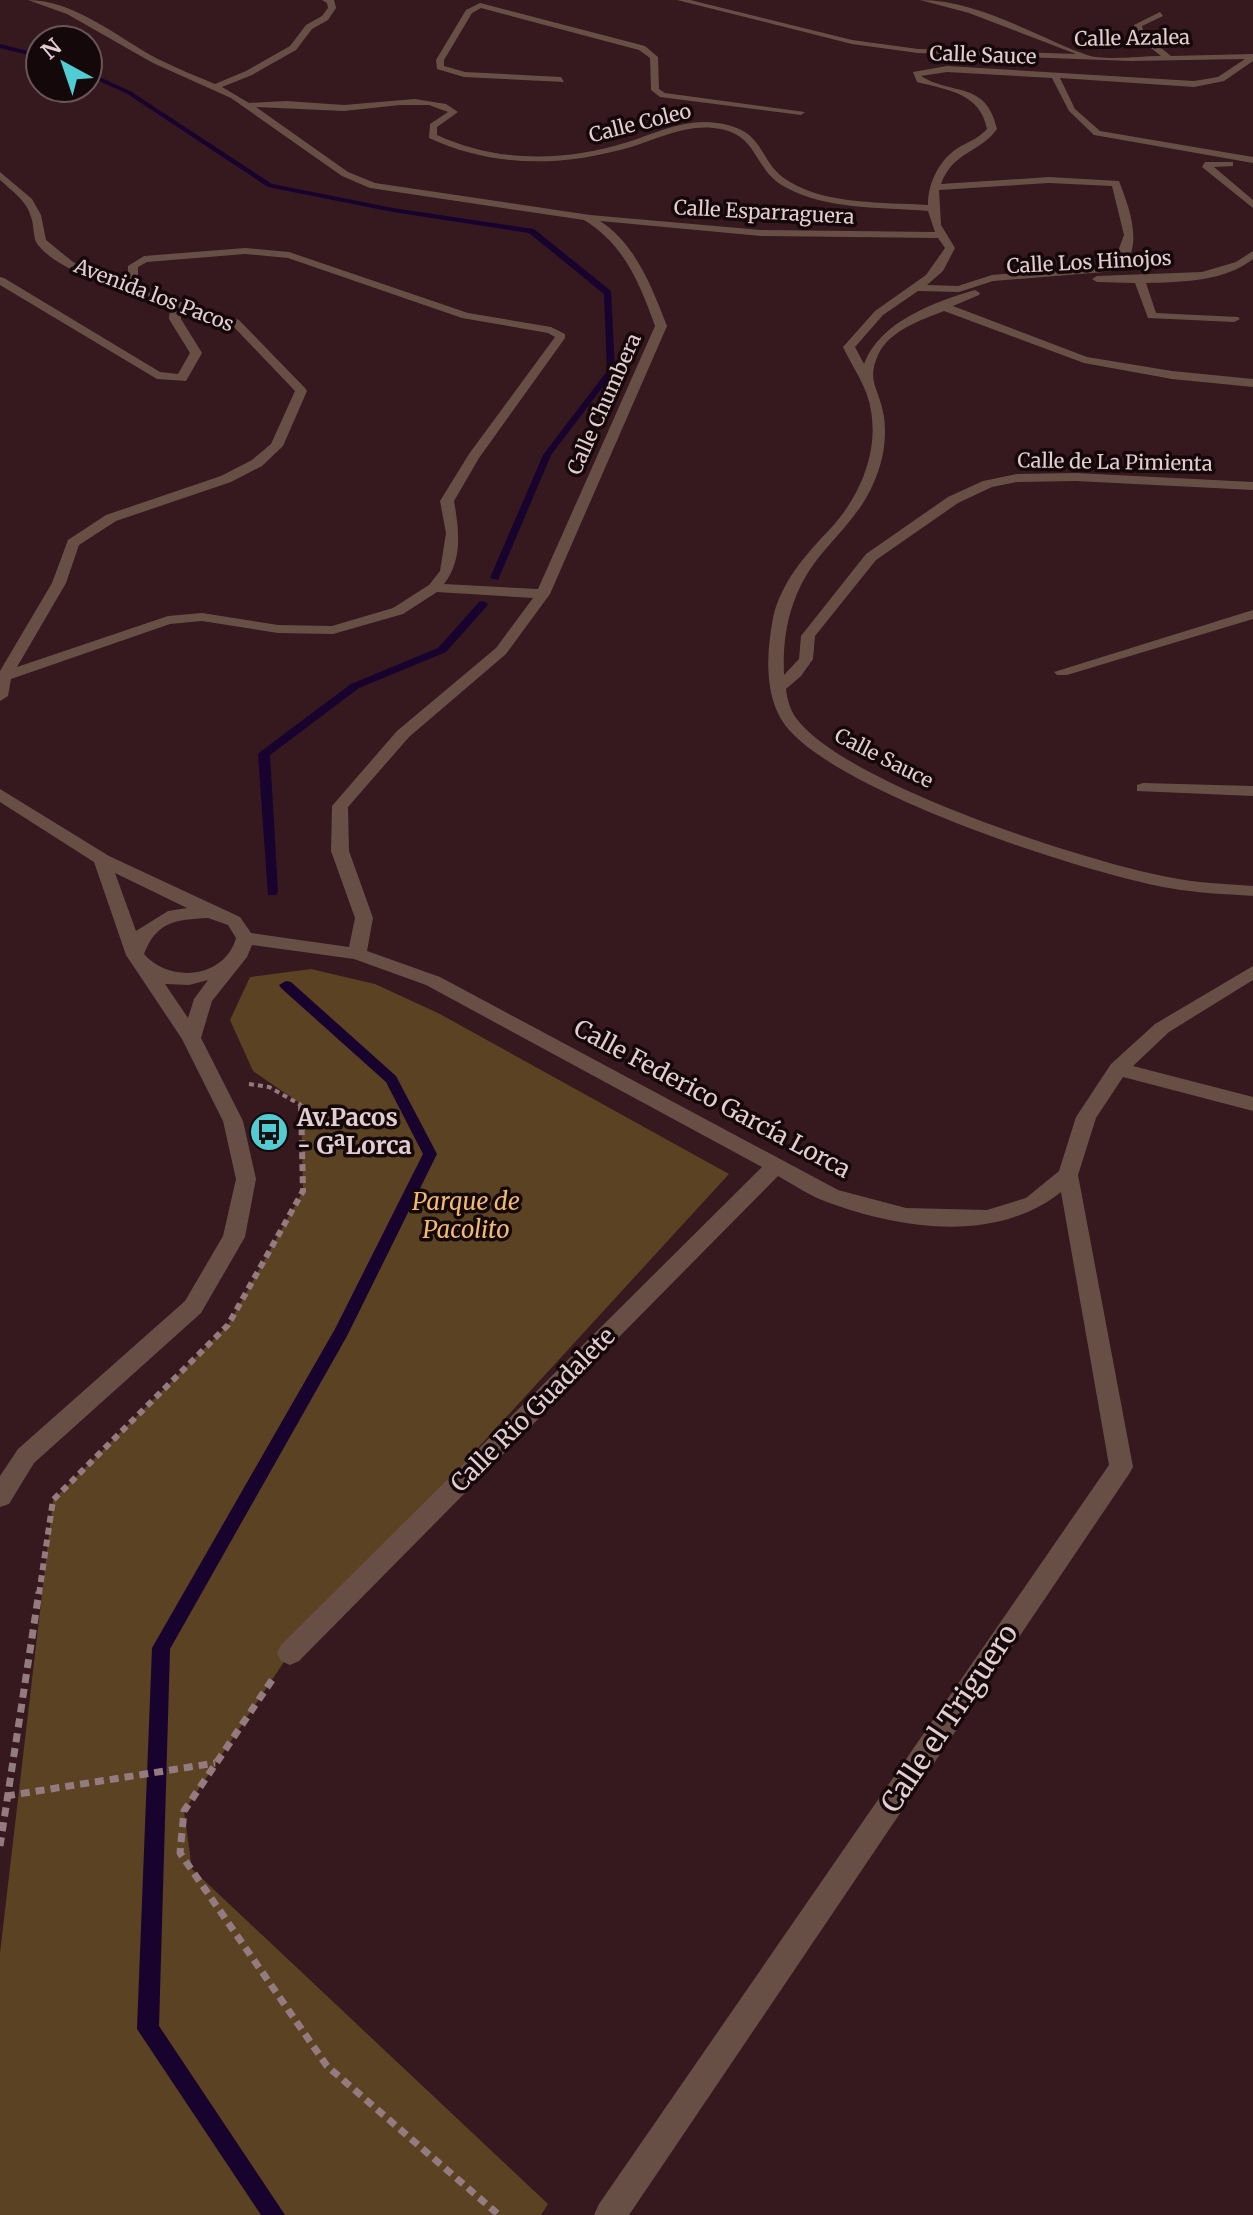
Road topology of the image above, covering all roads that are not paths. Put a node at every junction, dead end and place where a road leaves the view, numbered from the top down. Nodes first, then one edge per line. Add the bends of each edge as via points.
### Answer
1 (32, 0) edge
2 (326, 0) edge
3 (681, 0) edge
4 (924, 0) edge
5 (478, 2) edge
6 (1160, 14) dead end
7 (1253, 56) edge
8 (1089, 58) junction
9 (1169, 58) junction
10 (1056, 78) junction
11 (561, 80) dead end
12 (215, 87) junction
13 (251, 105) junction
14 (801, 112) dead end
15 (1253, 160) edge
16 (1253, 168) edge
17 (1, 174) edge
18 (934, 187) junction
19 (1253, 205) edge
20 (930, 208) junction
21 (587, 217) junction
22 (939, 235) junction
23 (1253, 254) edge
24 (1139, 279) junction
25 (0, 280) edge
26 (917, 288) junction
27 (133, 291) junction
28 (175, 304) junction
29 (942, 306) junction
30 (1234, 319) dead end
31 (864, 379) junction
32 (1253, 383) edge
33 (1253, 486) edge
34 (434, 588) junction
35 (543, 594) junction
36 (1253, 614) edge
37 (1062, 672) dead end
38 (2, 678) edge
39 (780, 686) junction
40 (0, 696) edge
41 (1143, 788) dead end
42 (1253, 791) edge
43 (0, 794) edge
44 (101, 857) junction
45 (1253, 891) edge
46 (210, 912) junction
47 (245, 938) junction
48 (357, 954) junction
49 (141, 963) junction
50 (227, 967) junction
51 (1253, 972) edge
52 (191, 1038) junction
53 (1118, 1069) junction
54 (1253, 1104) edge
55 (775, 1167) junction
56 (1068, 1175) junction
57 (0, 1497) edge
58 (290, 1653) road end
59 (610, 2215) edge

1 - 12 street, Calle Chumbera via 70,12 156,61
2 - 12 street via 332,8 293,48
3 - 8 street, Calle Azalea via 883,47
4 - 8 street via 971,11
5 - 11 street via 440,67 464,74
5 - 14 street via 642,48 657,62 653,81 663,95
6 - 9 street via 1138,25 1140,35
7 - 9 street, Calle Azalea
7 - 10 street, Calle Sauce via 1221,79 1194,84
8 - 9 street, Calle Azalea
10 - 15 street via 1082,125 1097,133
10 - 18 street, Calle Sauce via 947,69 916,74 920,80 979,99 991,115 989,135 956,154
12 - 13 street, Calle Chumbera
13 - 20 street, Calle Coleo via 438,104 454,112 433,126 432,136 453,148 533,160 603,153 684,126 718,125 744,134 758,145 775,176 803,191
13 - 21 street, Calle Chumbera via 345,174 373,186
16 - 19 street via 1205,165
17 - 27 street, Avenida los Pacos via 27,199 41,241 69,264
18 - 20 street, Calle Sauce
18 - 26 street via 1049,180 1116,183 1132,237 1116,268 992,278 959,289
20 - 22 street, Calle Sauce
21 - 22 street, Calle Esparraguera via 761,233
21 - 35 street, Calle Chumbera via 613,234 631,260 661,326
22 - 26 street, Calle Sauce via 950,248 948,258
23 - 24 street, Calle Los Hinojos via 1218,273
24 - 29 street, Calle Los Hinojos via 997,285
24 - 30 street via 1152,316
25 - 28 street via 157,375 182,378 196,353 175,319
26 - 31 street, Calle Sauce via 878,314 849,347
27 - 28 street, Avenida los Pacos
27 - 34 street via 133,266 144,259 245,251 289,255 466,316 561,336 447,501 453,533 447,571
28 - 38 street, Avenida los Pacos via 235,322 301,391 284,433 257,463 226,479 111,518 73,543 59,583
29 - 31 street, Calle Los Hinojos via 899,326 875,349
29 - 32 street via 1084,360
31 - 39 street, Calle Sauce via 876,402 878,459 853,513 809,559 783,605 775,655
33 - 39 street, Calle de La Pimienta via 1076,477 988,484 953,500 871,557 808,636 806,659
34 - 35 street
34 - 38 street via 398,611 333,630 278,629 202,617 168,620
35 - 48 street, Calle Chumbera via 501,651 403,734 340,806 340,851 364,918
36 - 37 street
38 - 40 street, Avenida los Pacos
39 - 45 street, Calle Sauce via 788,720 815,745 960,818 1050,851 1167,883
41 - 42 street
43 - 44 street
44 - 46 street
44 - 49 street
46 - 47 street via 234,921
46 - 49 street via 174,915 144,932
47 - 48 street, Calle Federico García Lorca
47 - 50 street via 241,953
48 - 55 street, Calle Federico García Lorca via 433,981
49 - 50 street via 171,979 200,978
49 - 52 street
50 - 52 street via 203,999
51 - 53 street via 1162,1028
52 - 57 street via 233,1121 246,1179 234,1237 193,1307 26,1456
53 - 54 street
53 - 56 street via 1086,1117
55 - 56 street, Calle Federico García Lorca via 832,1196 906,1216 988,1218 1033,1203
55 - 58 street, Calle Rio Guadalete
56 - 59 street, Calle el Triguero via 1121,1467

